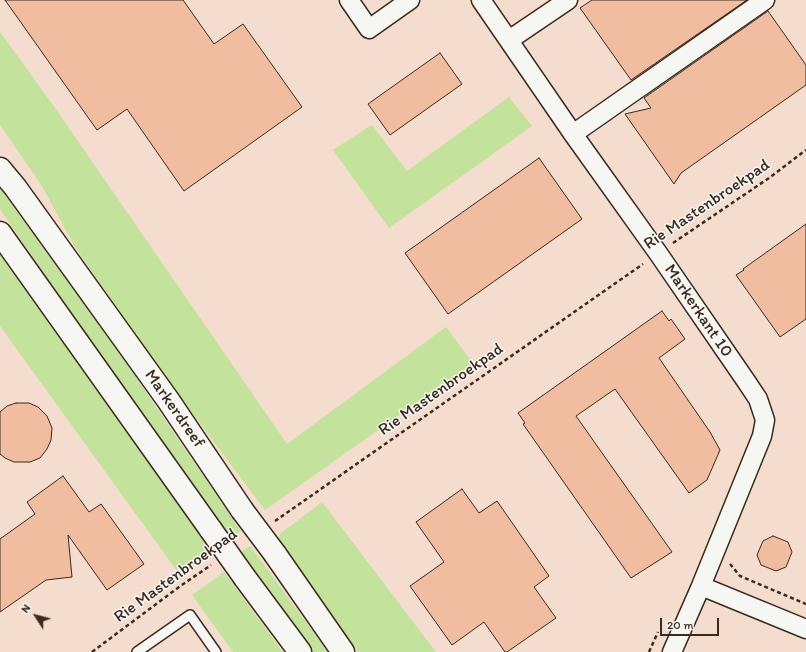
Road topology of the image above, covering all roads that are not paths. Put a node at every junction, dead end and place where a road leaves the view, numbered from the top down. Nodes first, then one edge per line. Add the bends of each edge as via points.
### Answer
1 (349, 0) edge
2 (410, 0) edge
3 (481, 0) edge
4 (568, 0) edge
5 (765, 0) edge
6 (509, 40) junction
7 (573, 134) junction
8 (0, 169) edge
9 (0, 233) edge
10 (701, 586) junction
11 (806, 629) edge
12 (137, 652) edge
13 (216, 652) edge
14 (300, 652) edge
15 (343, 652) edge
16 (672, 652) edge

1 - 2 street via 369,29
3 - 6 street, Markerkant 10
4 - 6 street
5 - 7 street
6 - 7 street, Markerkant 10
7 - 10 street, Markerkant 10 via 750,387 758,399 765,420 762,436
8 - 15 main road, Markerdreef, bridge via 168,400
9 - 14 main road, bridge
10 - 11 street
10 - 16 street, Markerkant 10
12 - 13 lane via 190,615

